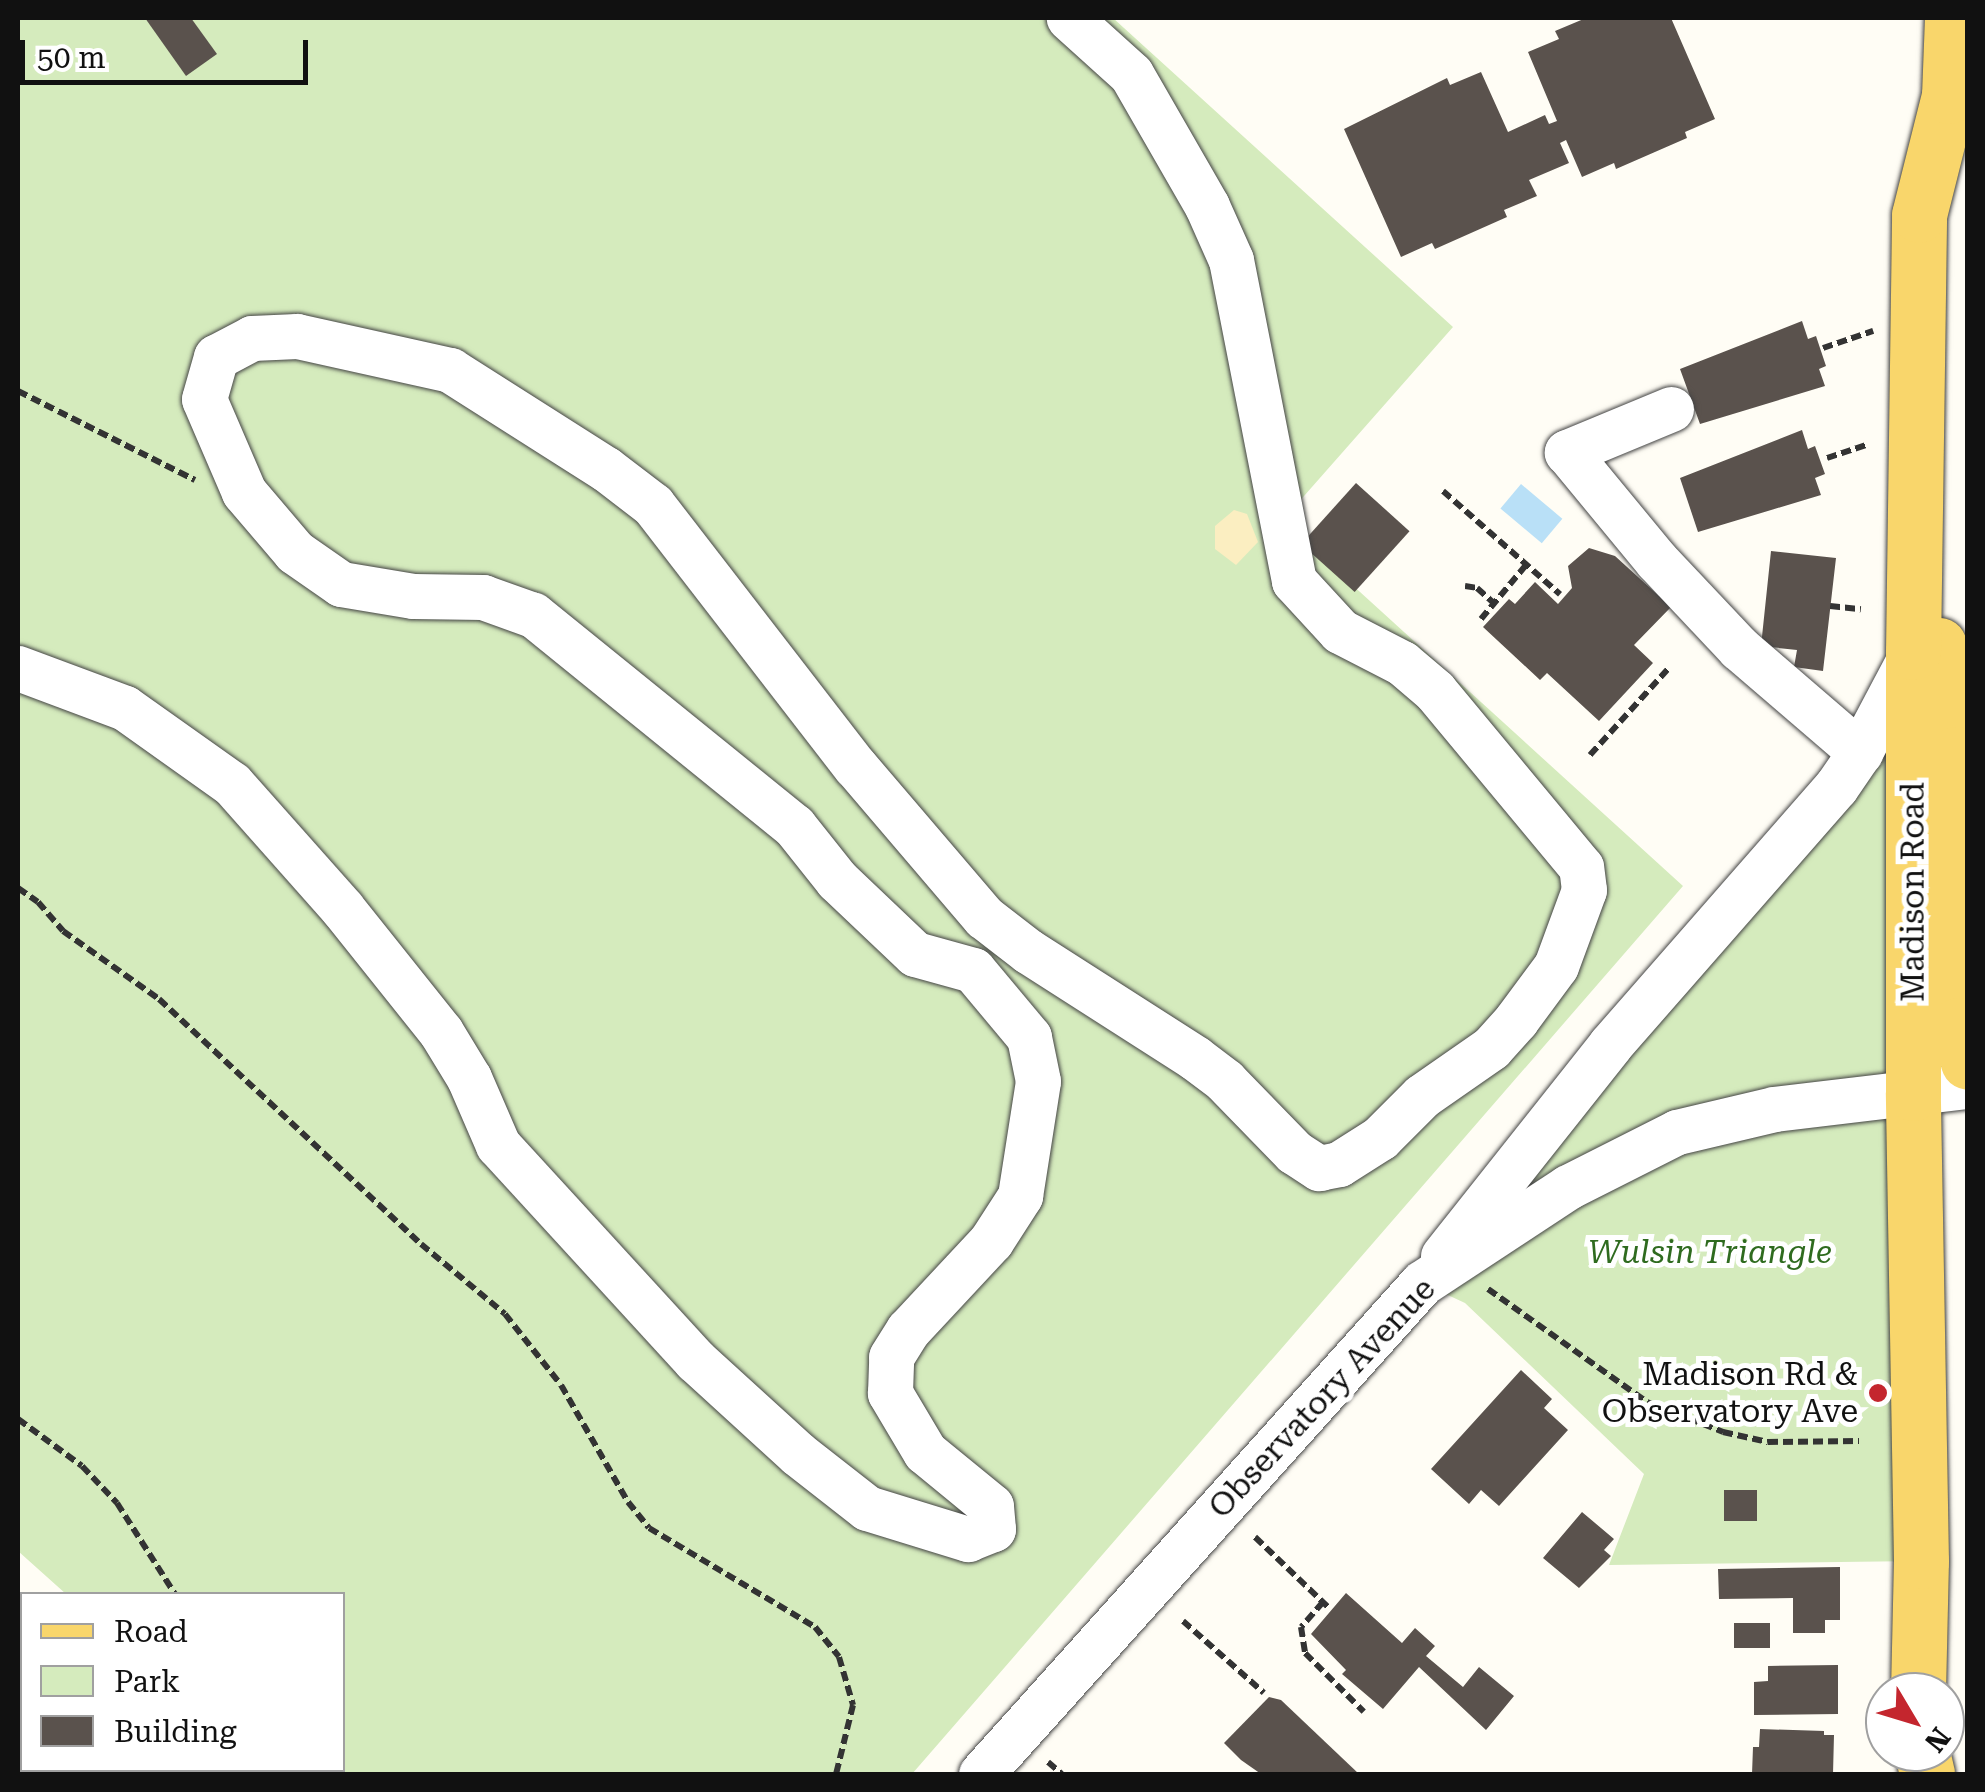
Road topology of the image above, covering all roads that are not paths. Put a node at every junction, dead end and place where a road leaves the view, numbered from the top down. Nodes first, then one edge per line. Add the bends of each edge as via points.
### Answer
1 (1069, 18) edge
2 (1952, 18) edge
3 (1949, 96) junction
4 (1968, 154) edge
5 (1670, 409) dead end
6 (1914, 514) junction
7 (1913, 652) junction
8 (18, 668) edge
9 (1860, 752) junction
10 (1968, 1062) edge
11 (1968, 1086) edge
12 (1913, 1093) junction
13 (1422, 1283) junction
14 (1918, 1672) edge
15 (981, 1774) edge

1 - 8 street via 1131,74 1208,206 1231,260 1294,581 1340,631 1402,663 1435,691 1581,867 1584,890 1556,966 1516,1020 1491,1048 1340,1164 1319,1168 1294,1152 1195,1058 984,917 653,506 606,469 450,370 298,336 252,338 216,358 204,399 244,492 295,552 341,584 413,596 483,597 533,616 794,826 837,880 914,954 973,970 1029,1037 1038,1081 1020,1196 991,1242 891,1357 890,1393 925,1452 991,1506 994,1529 968,1540 867,1508 798,1454 695,1360 498,1145 440,1032 232,784 125,708
2 - 3 main road, Madison Road
3 - 4 main road, Madison Road
3 - 6 main road, Madison Road via 1919,215
5 - 9 street via 1568,452 1739,648
6 - 7 main road, Madison Road
6 - 10 main road via 1956,754 1958,1025
7 - 9 street
7 - 12 main road, Madison Road
9 - 13 street via 1610,1045
11 - 12 street, Observatory Avenue
12 - 13 street, Observatory Avenue via 1774,1109 1678,1132 1568,1187
12 - 14 main road, Madison Road
13 - 15 street, Observatory Avenue

